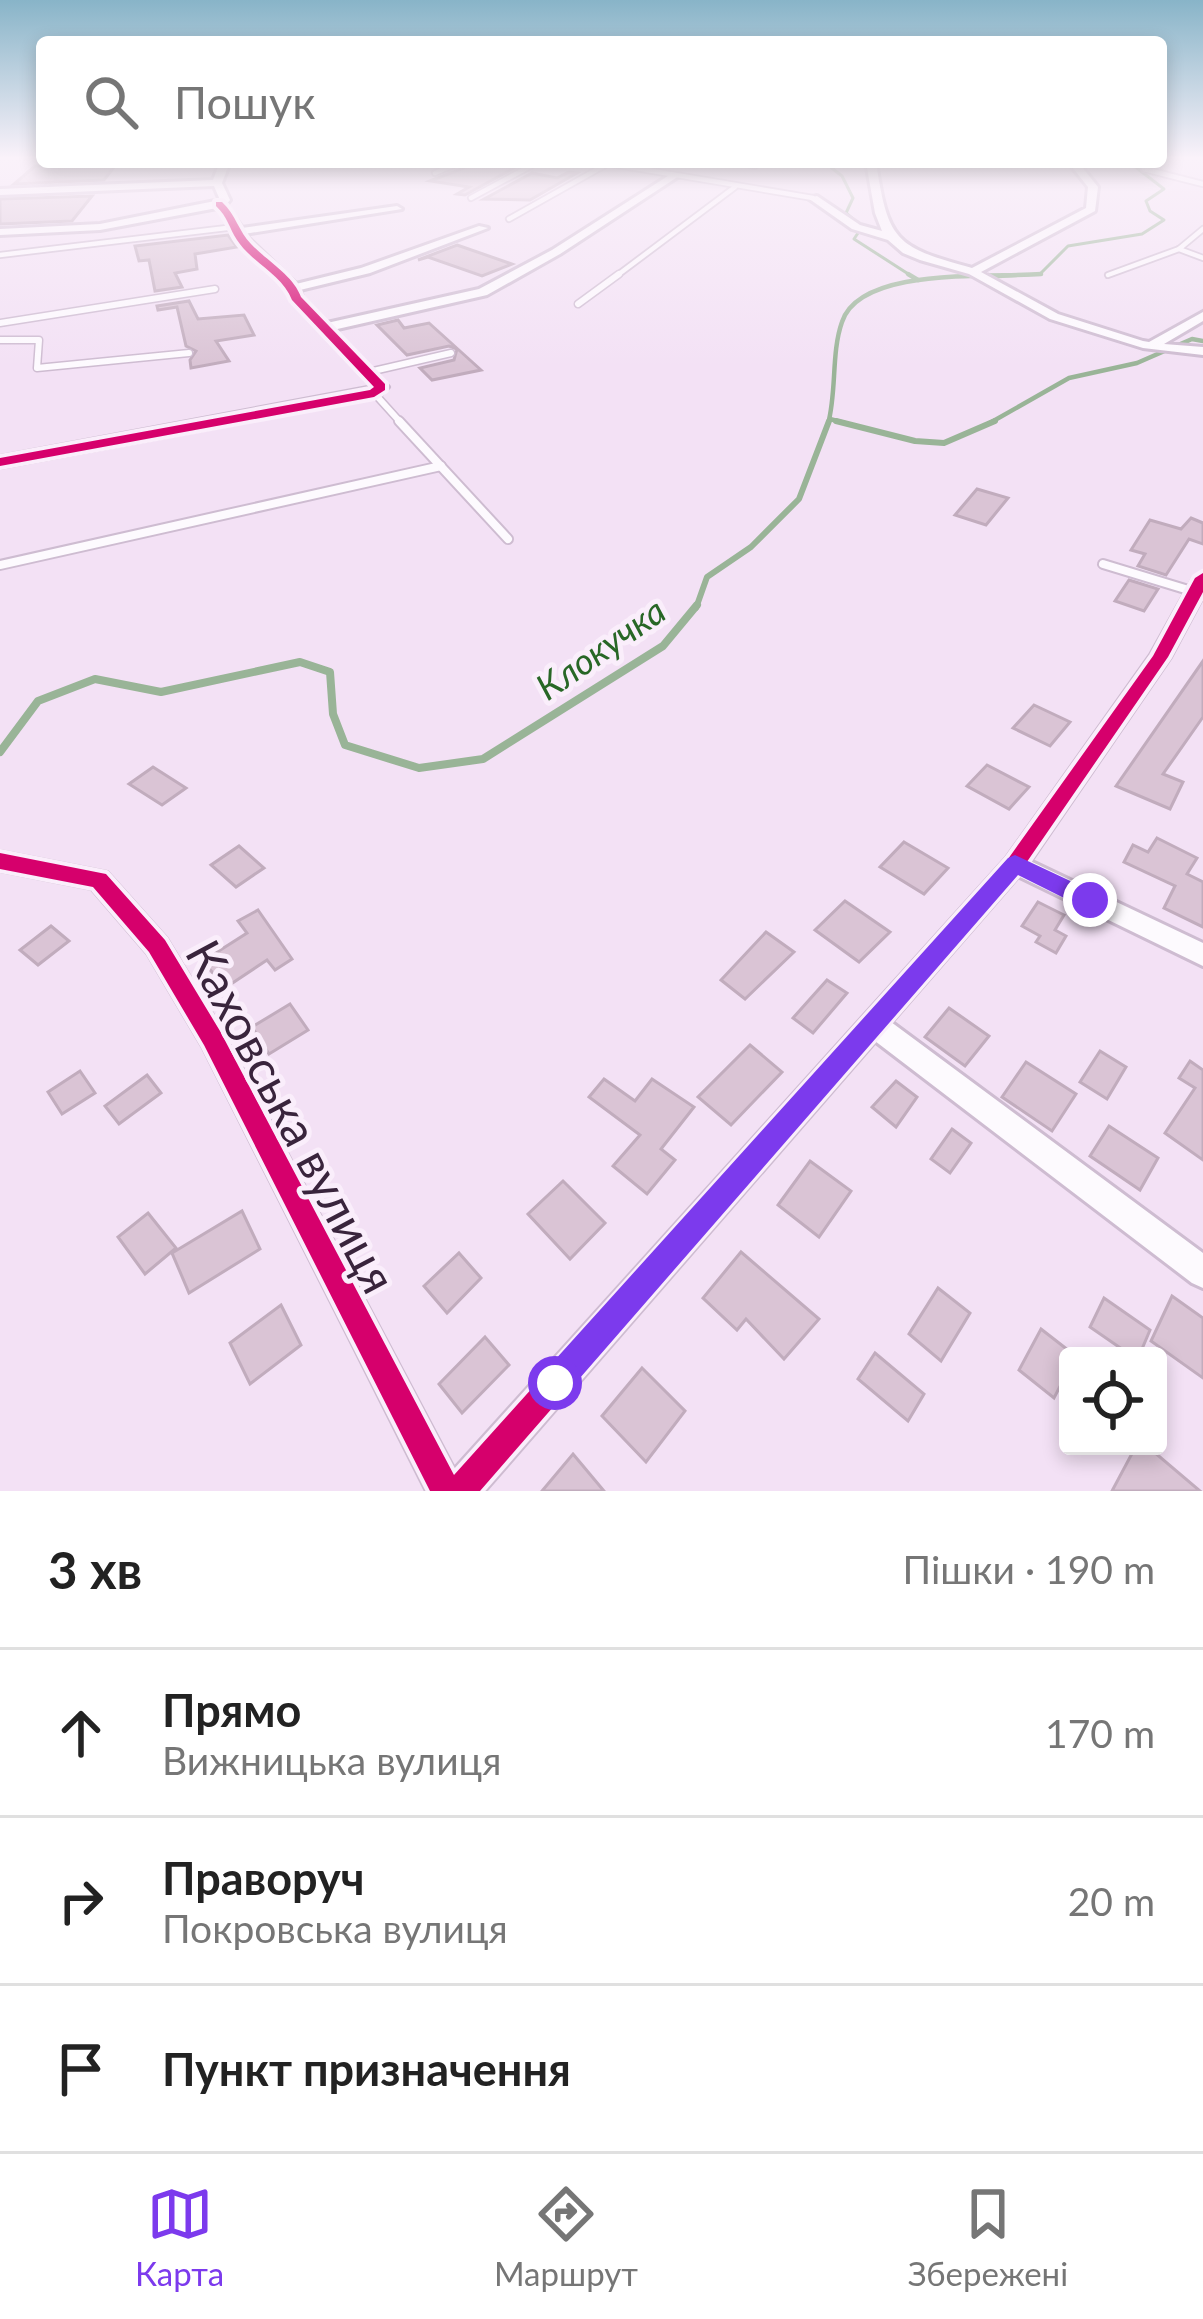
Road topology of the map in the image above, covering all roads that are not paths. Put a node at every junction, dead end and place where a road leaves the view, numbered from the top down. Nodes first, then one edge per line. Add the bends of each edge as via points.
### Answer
1 (81, 228) edge
2 (255, 228) edge
3 (483, 228) dead end
4 (590, 228) edge
5 (681, 228) edge
6 (858, 228) edge
7 (885, 228) edge
8 (1062, 228) edge
9 (236, 230) junction
10 (1203, 230) edge
11 (0, 232) edge
12 (890, 237) junction
13 (1179, 249) junction
14 (0, 255) edge
15 (1203, 258) edge
16 (1108, 275) dead end
17 (982, 278) junction
18 (293, 288) junction
19 (215, 289) dead end
20 (578, 304) dead end
21 (1203, 316) edge
22 (0, 323) edge
23 (324, 328) junction
24 (0, 340) edge
25 (1158, 346) junction
26 (1203, 351) edge
27 (188, 353) dead end
28 (452, 353) dead end
29 (368, 372) junction
30 (374, 393) junction
31 (0, 462) edge
32 (441, 466) junction
33 (508, 539) dead end
34 (1103, 564) dead end
35 (0, 565) edge
36 (1199, 585) edge
37 (0, 861) edge
38 (1015, 864) junction
39 (1203, 955) edge
40 (873, 1024) junction
41 (1203, 1272) edge
42 (446, 1491) edge
43 (460, 1491) edge

1 - 11 street
2 - 9 street
3 - 18 street via 352,278
4 - 23 street via 491,289
5 - 20 lane
6 - 12 street
7 - 12 street
8 - 17 street
9 - 14 lane
9 - 18 street
10 - 13 lane
12 - 17 street
13 - 15 lane
13 - 16 lane
17 - 25 street via 1066,322
18 - 23 street
19 - 22 lane
21 - 25 street
23 - 29 street
24 - 27 lane via 39,340 37,368
25 - 26 street
28 - 29 lane
29 - 30 street via 381,387
30 - 31 street
30 - 32 lane
32 - 33 lane
32 - 35 lane
34 - 36 lane
36 - 38 street via 1160,657
37 - 42 street, Каховська вулиця via 99,880 157,946
38 - 39 street
38 - 40 street
40 - 41 street
40 - 43 street

